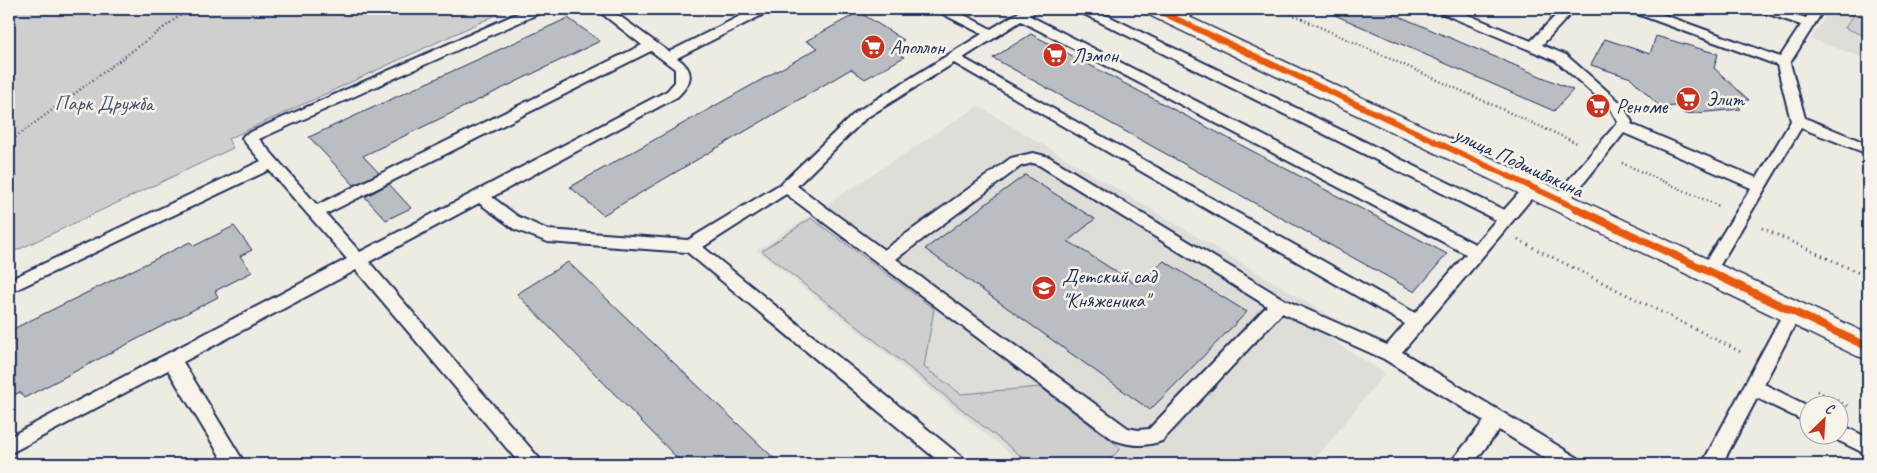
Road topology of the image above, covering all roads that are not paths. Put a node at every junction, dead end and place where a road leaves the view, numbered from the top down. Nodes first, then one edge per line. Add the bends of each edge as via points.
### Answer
1 (537, 9) edge
2 (602, 9) edge
3 (763, 9) edge
4 (944, 9) edge
5 (1085, 9) edge
6 (1444, 9) edge
7 (1569, 9) edge
8 (1636, 9) edge
9 (1767, 9) edge
10 (1818, 9) edge
11 (1026, 12) edge
12 (1175, 12) edge
13 (1809, 24) junction
14 (992, 34) junction
15 (652, 44) junction
16 (1534, 46) junction
17 (669, 57) junction
18 (954, 58) junction
19 (1783, 63) junction
20 (1798, 121) junction
21 (1622, 126) junction
22 (1868, 149) edge
23 (271, 162) junction
24 (1760, 186) junction
25 (787, 187) junction
26 (1532, 188) junction
27 (480, 195) junction
28 (1560, 201) junction
29 (316, 213) junction
30 (1506, 218) junction
31 (691, 246) junction
32 (1477, 252) junction
33 (884, 259) junction
34 (357, 260) junction
35 (1708, 271) junction
36 (9, 287) edge
37 (1279, 305) junction
38 (1793, 311) junction
39 (1417, 323) junction
40 (1868, 347) edge
41 (1390, 354) junction
42 (171, 359) junction
43 (1753, 386) junction
44 (1800, 411) edge
45 (1497, 419) junction
46 (1850, 437) edge
47 (9, 446) edge
48 (1868, 447) edge
49 (235, 464) edge
50 (532, 464) edge
51 (956, 464) edge
52 (1461, 464) edge
53 (1571, 464) edge
54 (1712, 464) edge

1 - 23 lane via 249,138
2 - 15 lane
3 - 17 lane
4 - 14 lane
5 - 30 lane
6 - 16 lane
7 - 16 lane
8 - 19 lane
9 - 13 lane
10 - 13 lane
11 - 14 lane
11 - 32 lane
12 - 26 street, улица Подшибякина
13 - 19 lane
14 - 18 lane
15 - 17 lane
15 - 29 lane
16 - 21 lane via 1561,58 1617,107 1625,122
17 - 27 lane via 681,67 684,75 683,82 672,94
18 - 25 lane via 861,115
18 - 39 lane
19 - 20 lane
20 - 22 lane
20 - 24 lane
21 - 24 lane
21 - 28 lane
23 - 29 lane
23 - 36 lane
24 - 35 lane
25 - 31 lane
25 - 33 lane
26 - 28 street, улица Подшибякина
26 - 30 lane
27 - 31 lane via 506,219 548,236
27 - 34 lane
28 - 35 street, улица Подшибякина
29 - 34 lane
30 - 32 lane
31 - 51 lane
32 - 39 lane
33 - 37 lane via 1016,162 1032,158 1044,161
33 - 37 lane via 1121,434 1134,439 1155,435
34 - 42 lane
34 - 50 lane
35 - 38 street, улица Подшибякина
37 - 41 lane
38 - 40 street, улица Подшибякина
38 - 43 lane
39 - 41 lane
41 - 45 lane
42 - 47 lane
42 - 49 lane
43 - 44 lane
43 - 54 lane
45 - 52 lane
45 - 53 lane
46 - 48 lane

